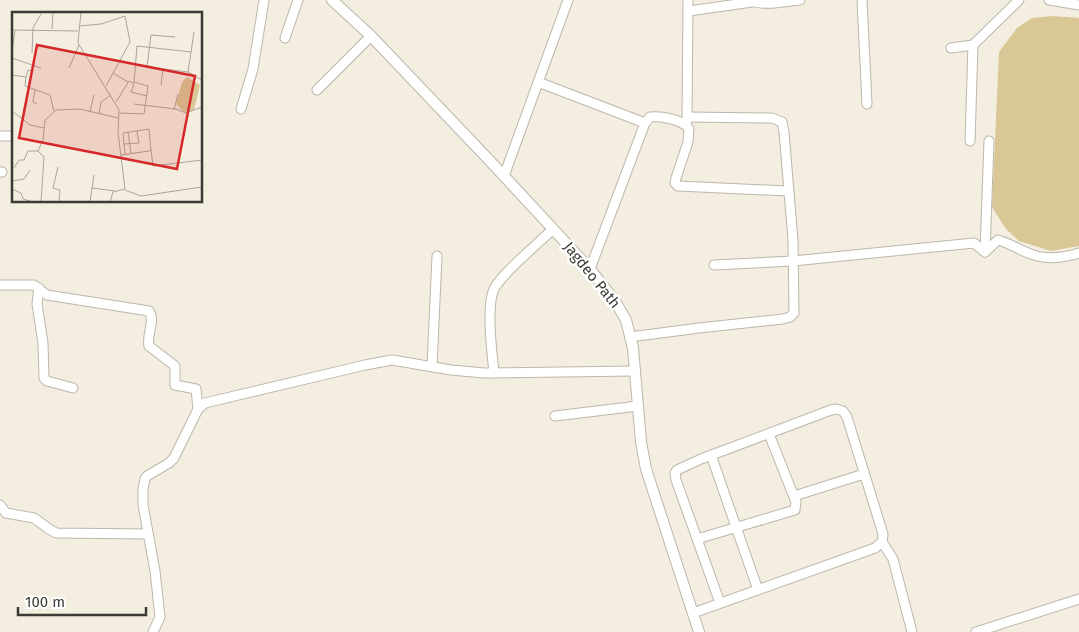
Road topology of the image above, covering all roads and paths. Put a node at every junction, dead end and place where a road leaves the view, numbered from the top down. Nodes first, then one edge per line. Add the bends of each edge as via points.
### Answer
1 (264, 0) edge
2 (298, 0) edge
3 (332, 0) edge
4 (568, 0) edge
5 (688, 0) edge
6 (800, 0) edge
7 (862, 0) edge
8 (1019, 0) edge
9 (1049, 0) edge
10 (752, 1) edge
11 (1079, 5) edge
12 (689, 11) junction
13 (371, 36) junction
14 (284, 38) dead end
15 (973, 45) junction
16 (951, 48) dead end
17 (538, 82) junction
18 (318, 90) dead end
19 (867, 104) dead end
20 (241, 109) dead end
21 (687, 121) junction
22 (645, 122) junction
23 (970, 141) dead end
24 (989, 141) dead end
25 (504, 176) junction
26 (788, 191) junction
27 (553, 229) junction
28 (984, 252) junction
29 (1079, 253) edge
30 (437, 256) dead end
31 (793, 261) junction
32 (714, 265) dead end
33 (590, 269) junction
34 (0, 285) edge
35 (39, 288) junction
36 (630, 337) junction
37 (432, 366) junction
38 (635, 372) junction
39 (494, 373) junction
40 (73, 388) dead end
41 (638, 406) junction
42 (198, 409) junction
43 (555, 416) dead end
44 (768, 434) junction
45 (711, 455) junction
46 (864, 474) junction
47 (794, 496) junction
48 (0, 505) edge
49 (737, 527) junction
50 (148, 534) junction
51 (697, 539) junction
52 (882, 542) junction
53 (758, 590) junction
54 (1079, 599) edge
55 (720, 603) junction
56 (693, 613) junction
57 (154, 632) edge
58 (699, 632) edge
59 (912, 632) edge
60 (976, 632) edge

1 - 20 street via 253,69
2 - 14 street
3 - 13 main road, Jagdeo Path
4 - 17 street
5 - 12 street
6 - 10 street
7 - 19 street
8 - 15 street
9 - 11 street
10 - 12 street
12 - 21 street
13 - 18 street
13 - 25 main road, Jagdeo Path
15 - 16 street
15 - 23 street
17 - 22 street
17 - 25 street
21 - 22 street via 657,117
21 - 26 street via 780,120 784,132
21 - 26 street via 690,136 676,178 678,186
22 - 33 street
24 - 28 street
25 - 27 main road, Jagdeo Path
26 - 31 street
27 - 33 main road, Jagdeo Path
27 - 39 street via 494,288 490,310
28 - 29 street via 998,240 1043,258
28 - 31 street via 974,243
30 - 37 street
31 - 32 street
31 - 36 street via 795,309 790,317
33 - 36 main road, Jagdeo Path via 615,301 626,320
34 - 35 street via 34,285
35 - 40 street via 37,304 44,378
35 - 42 street via 47,295 150,311 149,346 175,366 176,386 196,389
36 - 38 main road, Jagdeo Path
37 - 39 street
37 - 42 street via 392,360 380,362 210,402
38 - 39 street
38 - 41 main road, Jagdeo Path
41 - 43 street
41 - 56 main road, Jagdeo Path via 646,468
42 - 50 street via 174,458 145,479 142,489
44 - 45 street
44 - 46 street via 831,410 843,411
44 - 47 street
45 - 49 street
45 - 51 street via 675,473
46 - 47 street
46 - 52 street
47 - 49 street via 796,505 793,511
48 - 50 street via 6,513 34,518 56,533
49 - 51 street
49 - 53 street
50 - 57 street via 160,617
51 - 55 street
52 - 53 street via 875,548
52 - 59 street via 893,559
53 - 55 street
54 - 60 street
55 - 56 street
56 - 58 main road, Jagdeo Path

